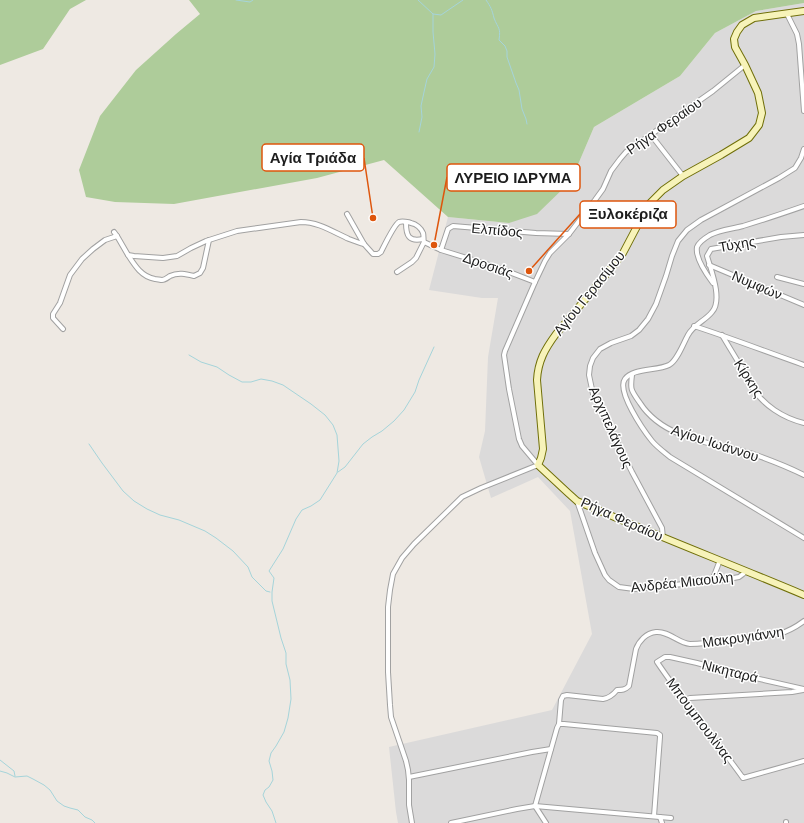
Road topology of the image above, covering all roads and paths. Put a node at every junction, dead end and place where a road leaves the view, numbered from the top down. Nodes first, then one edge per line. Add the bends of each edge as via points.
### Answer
1 (804, 12) edge
2 (787, 14) junction
3 (745, 65) junction
4 (804, 111) edge
5 (651, 135) junction
6 (804, 148) edge
7 (683, 176) junction
8 (804, 206) edge
9 (347, 214) dead end
10 (406, 223) junction
11 (114, 232) dead end
12 (569, 234) junction
13 (804, 234) edge
14 (117, 236) junction
15 (210, 240) junction
16 (424, 241) junction
17 (364, 244) junction
18 (441, 250) junction
19 (128, 255) junction
20 (709, 266) junction
21 (397, 272) dead end
22 (777, 277) dead end
23 (535, 282) junction
24 (804, 284) edge
25 (715, 285) junction
26 (804, 305) edge
27 (694, 326) junction
28 (63, 330) dead end
29 (722, 335) junction
30 (804, 365) edge
31 (632, 374) junction
32 (804, 423) edge
33 (538, 464) junction
34 (804, 475) edge
35 (577, 501) junction
36 (663, 538) junction
37 (804, 538) edge
38 (720, 560) junction
39 (746, 571) junction
40 (712, 581) junction
41 (804, 595) edge
42 (804, 620) edge
43 (657, 662) joint
44 (804, 689) edge
45 (684, 700) junction
46 (559, 724) junction
47 (551, 749) junction
48 (804, 761) edge
49 (409, 776) junction
50 (535, 806) junction
51 (654, 816) junction
52 (660, 817) junction
53 (671, 818) dead end
54 (412, 823) edge
55 (451, 823) edge
56 (546, 823) edge
57 (662, 823) edge

1 - 2 street
2 - 3 street, Αγίου Γερασίμου via 754,18 742,25 734,39 735,47
2 - 4 street via 799,44
3 - 5 street, Ρήγα Φεραίου via 714,91
3 - 7 street, Αγίου Γερασίμου via 758,93 762,113 759,125 749,138
5 - 7 street
5 - 12 street, Ρήγα Φεραίου via 620,158 603,189
6 - 36 street, Αρχιπελάγους via 795,168 687,230 678,241 656,304 648,319 631,336 600,349 590,366 593,394 662,528
7 - 33 street, Αγίου Γερασίμου via 650,203 623,253 548,344 538,371 537,388 543,449
8 - 25 street via 712,234 701,242 697,249 702,268
9 - 17 street
10 - 16 street via 418,226
10 - 16 street, Δροσιάς via 406,230 411,239
10 - 17 street via 399,222 378,254 373,254
11 - 14 street
12 - 18 street, Ελπίδος via 453,226 448,229
12 - 23 street, Ρήγα Φεραίου via 550,253
13 - 20 street, Τύχης via 711,249 707,256
14 - 19 street
14 - 28 street via 105,240 87,254 70,275 60,303 53,314 53,318
15 - 17 street via 237,231 309,222
15 - 19 street via 177,256 163,258
15 - 19 street via 203,268 194,276 179,274 161,280 151,278 142,273
16 - 18 street, Δροσιάς
16 - 21 street via 416,258
18 - 23 street, Δροσιάς
20 - 25 street, Τύχης
20 - 26 street, Νυμφών
22 - 24 street
23 - 33 street, Ρήγα Φεραίου via 504,355 519,439
25 - 27 street, Τύχης via 716,305 712,312
27 - 29 street
27 - 31 street via 673,362 668,366
29 - 30 street
29 - 32 street, Κίρκης via 761,399 782,415
31 - 34 street, Αγίου Ιωάννου via 630,386 643,408 669,429 681,435 755,455
31 - 37 street via 624,380 624,393 655,444 670,457
33 - 35 street, Ρήγα Φεραίου
33 - 49 street via 462,497 414,544 393,574 388,608 390,705 391,717
35 - 36 street, Ρήγα Φεραίου
35 - 40 street, Ανδρέα Μιαούλη via 605,575 619,587 634,589
36 - 38 street, Ρήγα Φεραίου
38 - 39 street, Ρήγα Φεραίου
38 - 40 street
39 - 40 street, Ανδρέα Μιαούλη via 739,577
39 - 41 street, Ρήγα Φεραίου
42 - 46 street, Μακρυγιάννη via 789,631 779,634 713,643 689,644 666,634 649,634 638,644 626,689 617,690 612,696 603,699 563,696
43 - 44 street, Νικηταρά via 670,657
43 - 45 street, Μπουμπουλίνας
44 - 45 street
45 - 48 street, Μπουμπουλίνας via 743,778
46 - 47 street
46 - 51 street via 658,733 660,737
47 - 49 street
47 - 50 street
49 - 54 street
50 - 51 street
50 - 55 street
50 - 56 street
51 - 52 street
52 - 53 street
52 - 57 street

